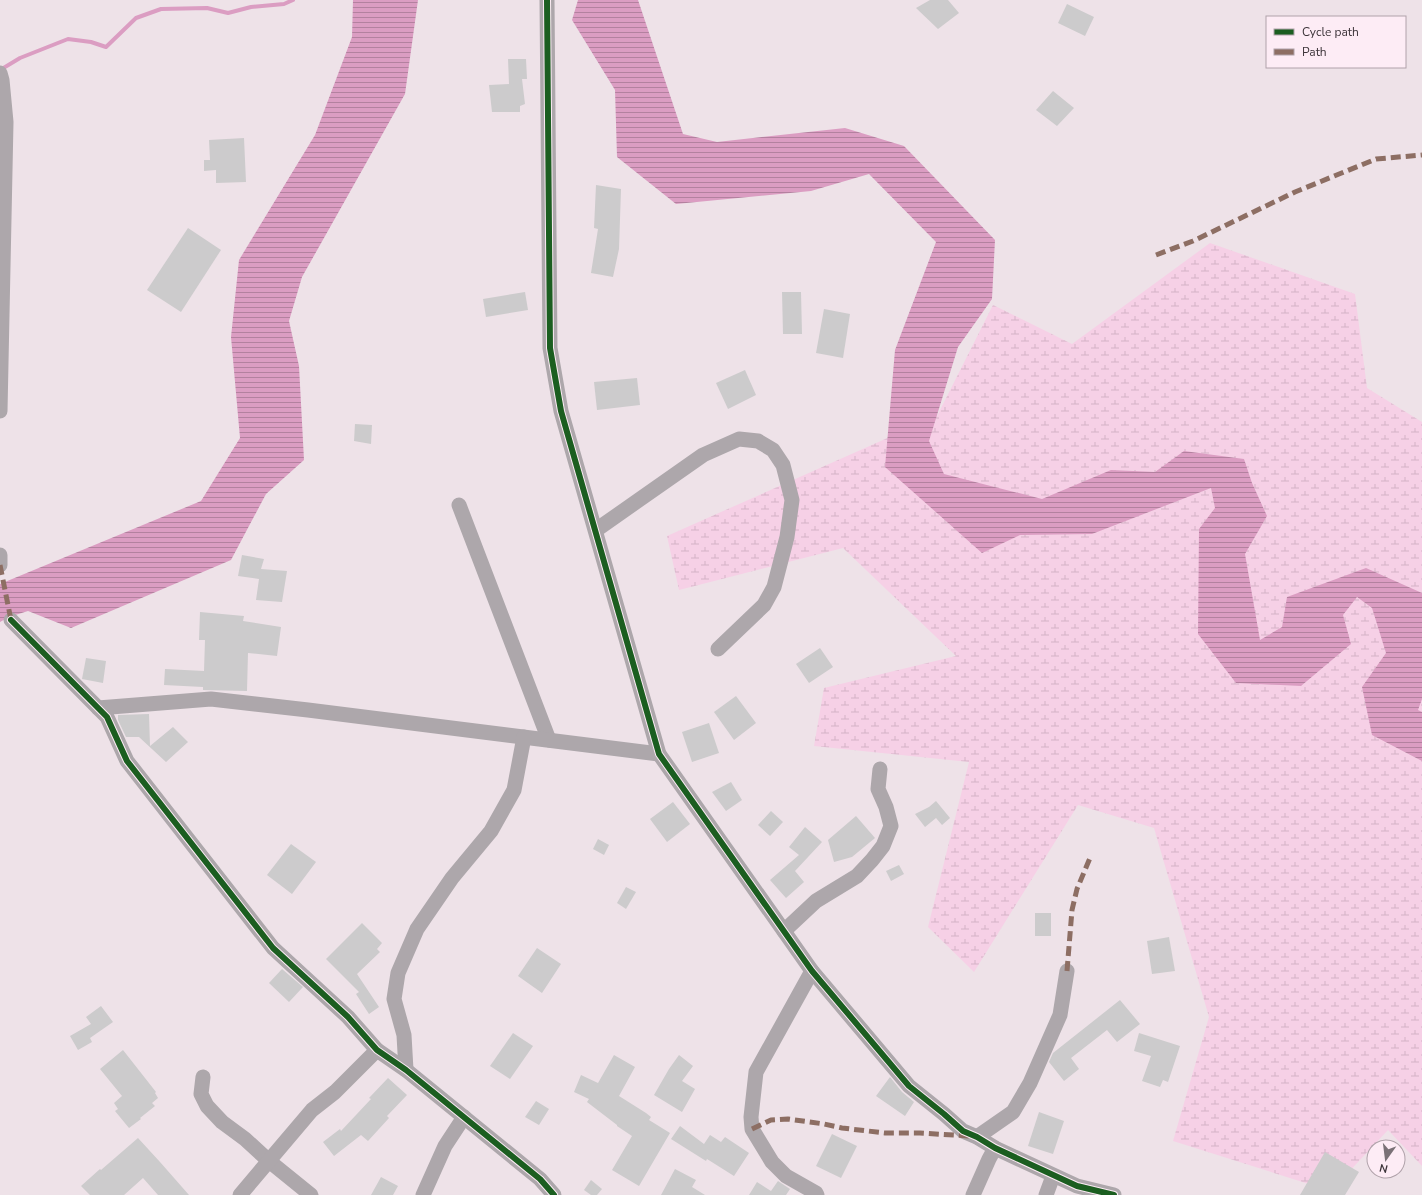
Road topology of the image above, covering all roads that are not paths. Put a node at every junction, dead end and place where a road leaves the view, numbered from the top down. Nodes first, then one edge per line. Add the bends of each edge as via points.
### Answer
1 (548, 0) edge
2 (1, 76) edge
3 (0, 403) edge
4 (0, 411) edge
5 (459, 505) dead end
6 (596, 530) junction
7 (0, 554) edge
8 (0, 564) edge
9 (11, 620) dead end
10 (718, 649) dead end
11 (98, 708) junction
12 (524, 737) junction
13 (549, 740) junction
14 (659, 754) junction
15 (880, 769) dead end
16 (784, 931) junction
17 (812, 971) junction
18 (1067, 971) dead end
19 (377, 1050) junction
20 (406, 1070) junction
21 (203, 1077) dead end
22 (464, 1117) junction
23 (977, 1137) junction
24 (995, 1148) junction
25 (269, 1161) junction
26 (1054, 1176) junction
27 (240, 1195) edge
28 (311, 1195) edge
29 (423, 1195) edge
30 (554, 1195) edge
31 (816, 1195) edge
32 (973, 1195) edge
33 (1046, 1195) edge
34 (1114, 1195) edge

1 - 6 street via 550,348 561,411
2 - 3 street via 6,122
3 - 4 street
5 - 13 street
6 - 10 street via 703,455 740,439 758,441 773,450 783,465 792,500 787,537 774,587 764,605
6 - 14 street
7 - 8 street
9 - 11 street
11 - 12 street via 211,699
11 - 19 street via 107,717 127,761 273,948 348,1017
12 - 13 street
12 - 20 street via 514,790 491,831 452,878 417,929 398,973 394,999 404,1034
13 - 14 street
14 - 16 street
15 - 16 street via 878,789 891,826 883,846 857,876 816,900
16 - 17 street
17 - 23 street via 909,1086 963,1131
17 - 31 street via 756,1072 751,1116 752,1129 772,1162 786,1176
18 - 23 street via 1060,1015 1030,1083 1013,1112
19 - 20 street
19 - 25 street via 335,1092 312,1110
20 - 22 street
21 - 25 street via 201,1094 207,1106 222,1122
22 - 29 street via 445,1146
22 - 30 street via 540,1179
23 - 24 street
24 - 26 street
24 - 32 street
25 - 27 street
25 - 28 street
26 - 33 street
26 - 34 street via 1077,1186

